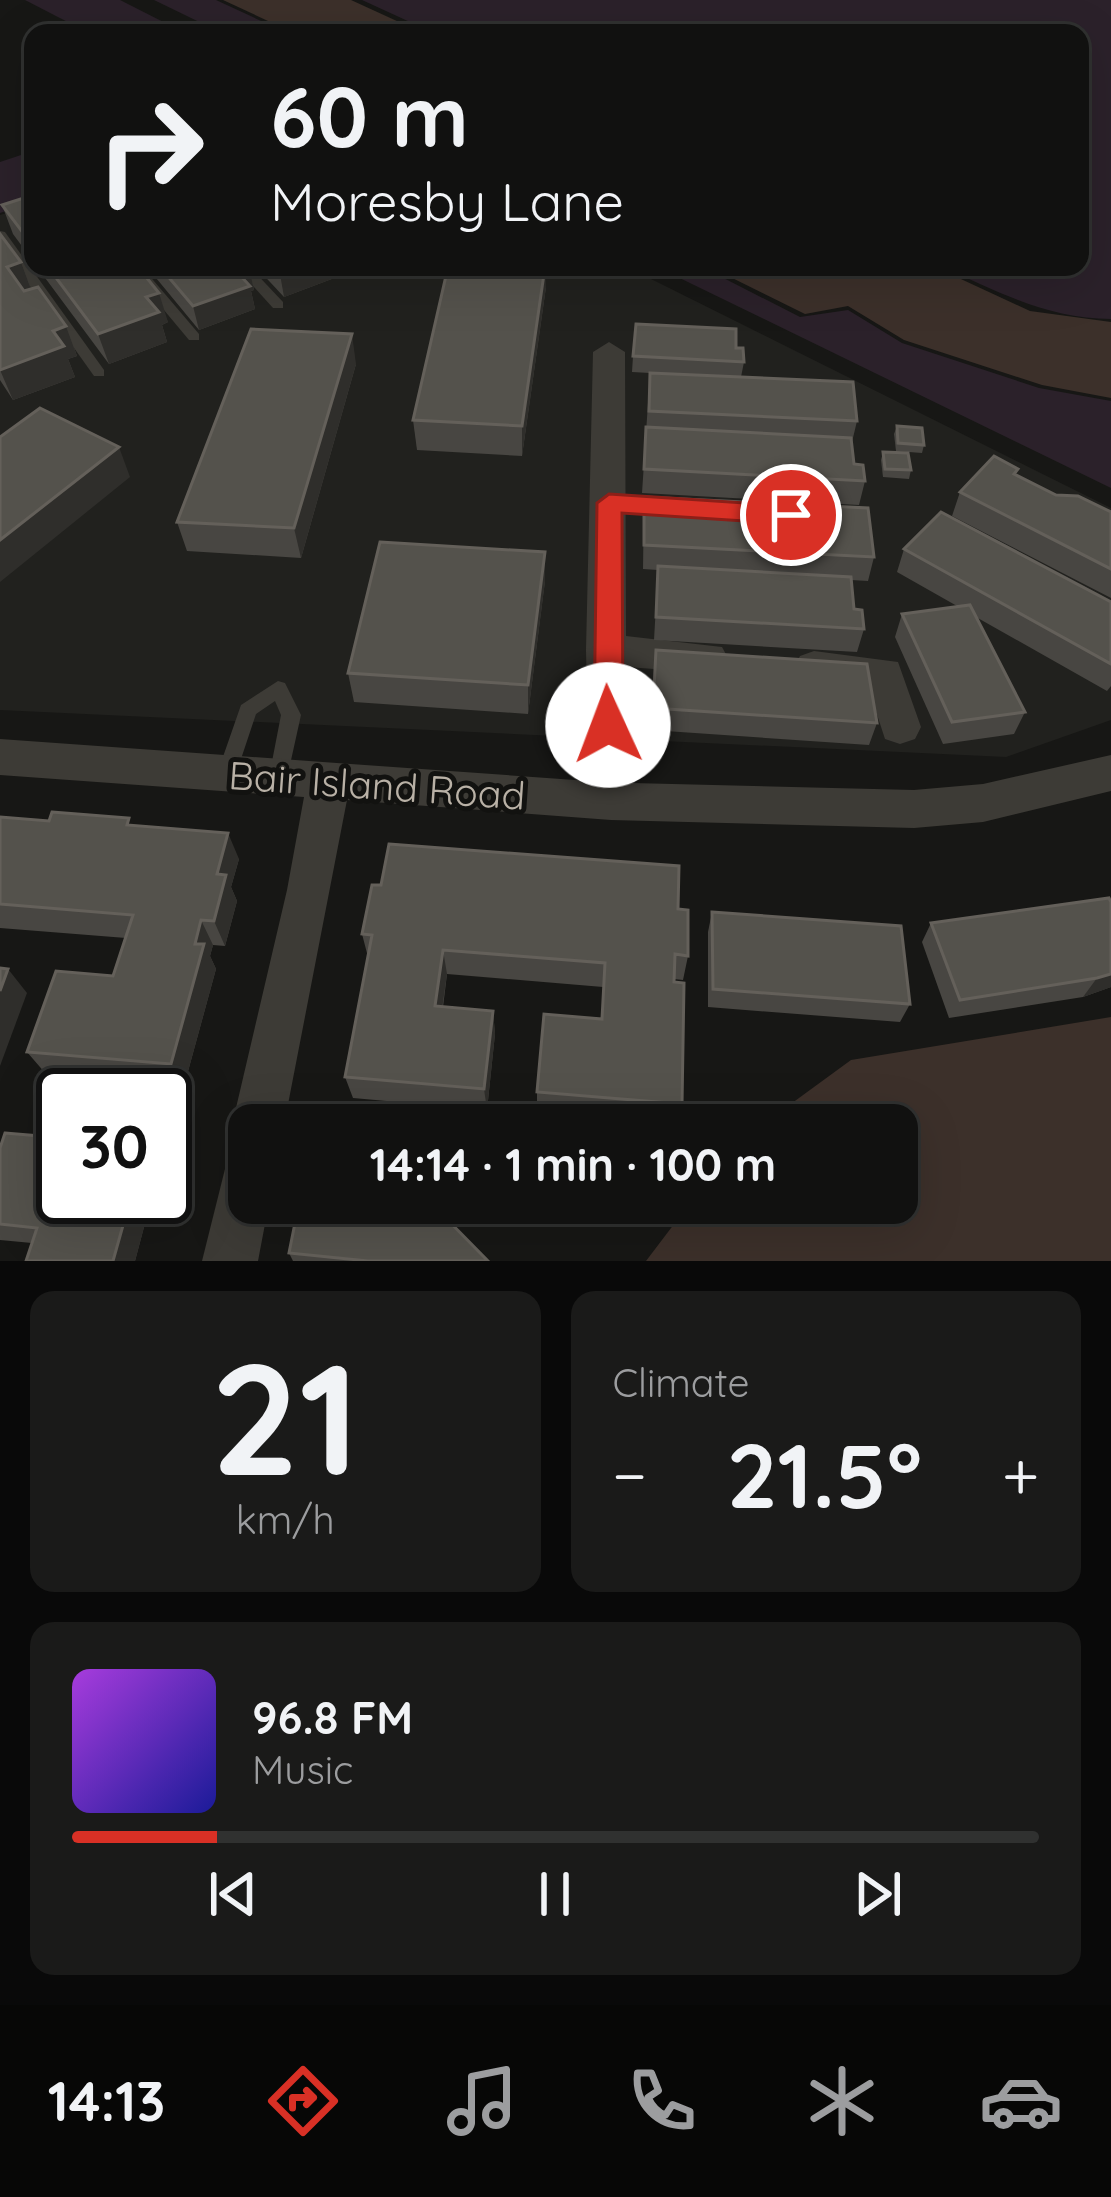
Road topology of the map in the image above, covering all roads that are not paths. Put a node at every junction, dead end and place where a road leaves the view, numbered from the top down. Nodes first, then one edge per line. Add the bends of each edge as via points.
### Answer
1 (0, 235) edge
2 (24, 268) edge
3 (29, 276) edge
4 (143, 276) edge
5 (252, 276) edge
6 (278, 304) dead end
7 (194, 337) dead end
8 (617, 372) dead end
9 (99, 373) dead end
10 (606, 650) junction
11 (900, 727) dead end
12 (0, 757) edge
13 (1111, 773) edge
14 (227, 774) junction
15 (279, 777) junction
16 (328, 782) junction
17 (611, 801) junction
18 (262, 1104) edge
19 (238, 1224) edge
20 (230, 1261) edge

1 - 2 lane
3 - 9 lane
4 - 7 lane
5 - 6 lane
8 - 10 street via 620,504
10 - 11 street via 756,662 879,658
10 - 17 street
12 - 14 street, Bair Island Road
13 - 17 street, Bair Island Road via 983,803 914,809
14 - 15 street, Bair Island Road
14 - 15 lane via 248,710 278,688 291,715
15 - 16 street, Bair Island Road
16 - 17 street, Bair Island Road
16 - 18 street
19 - 20 street

